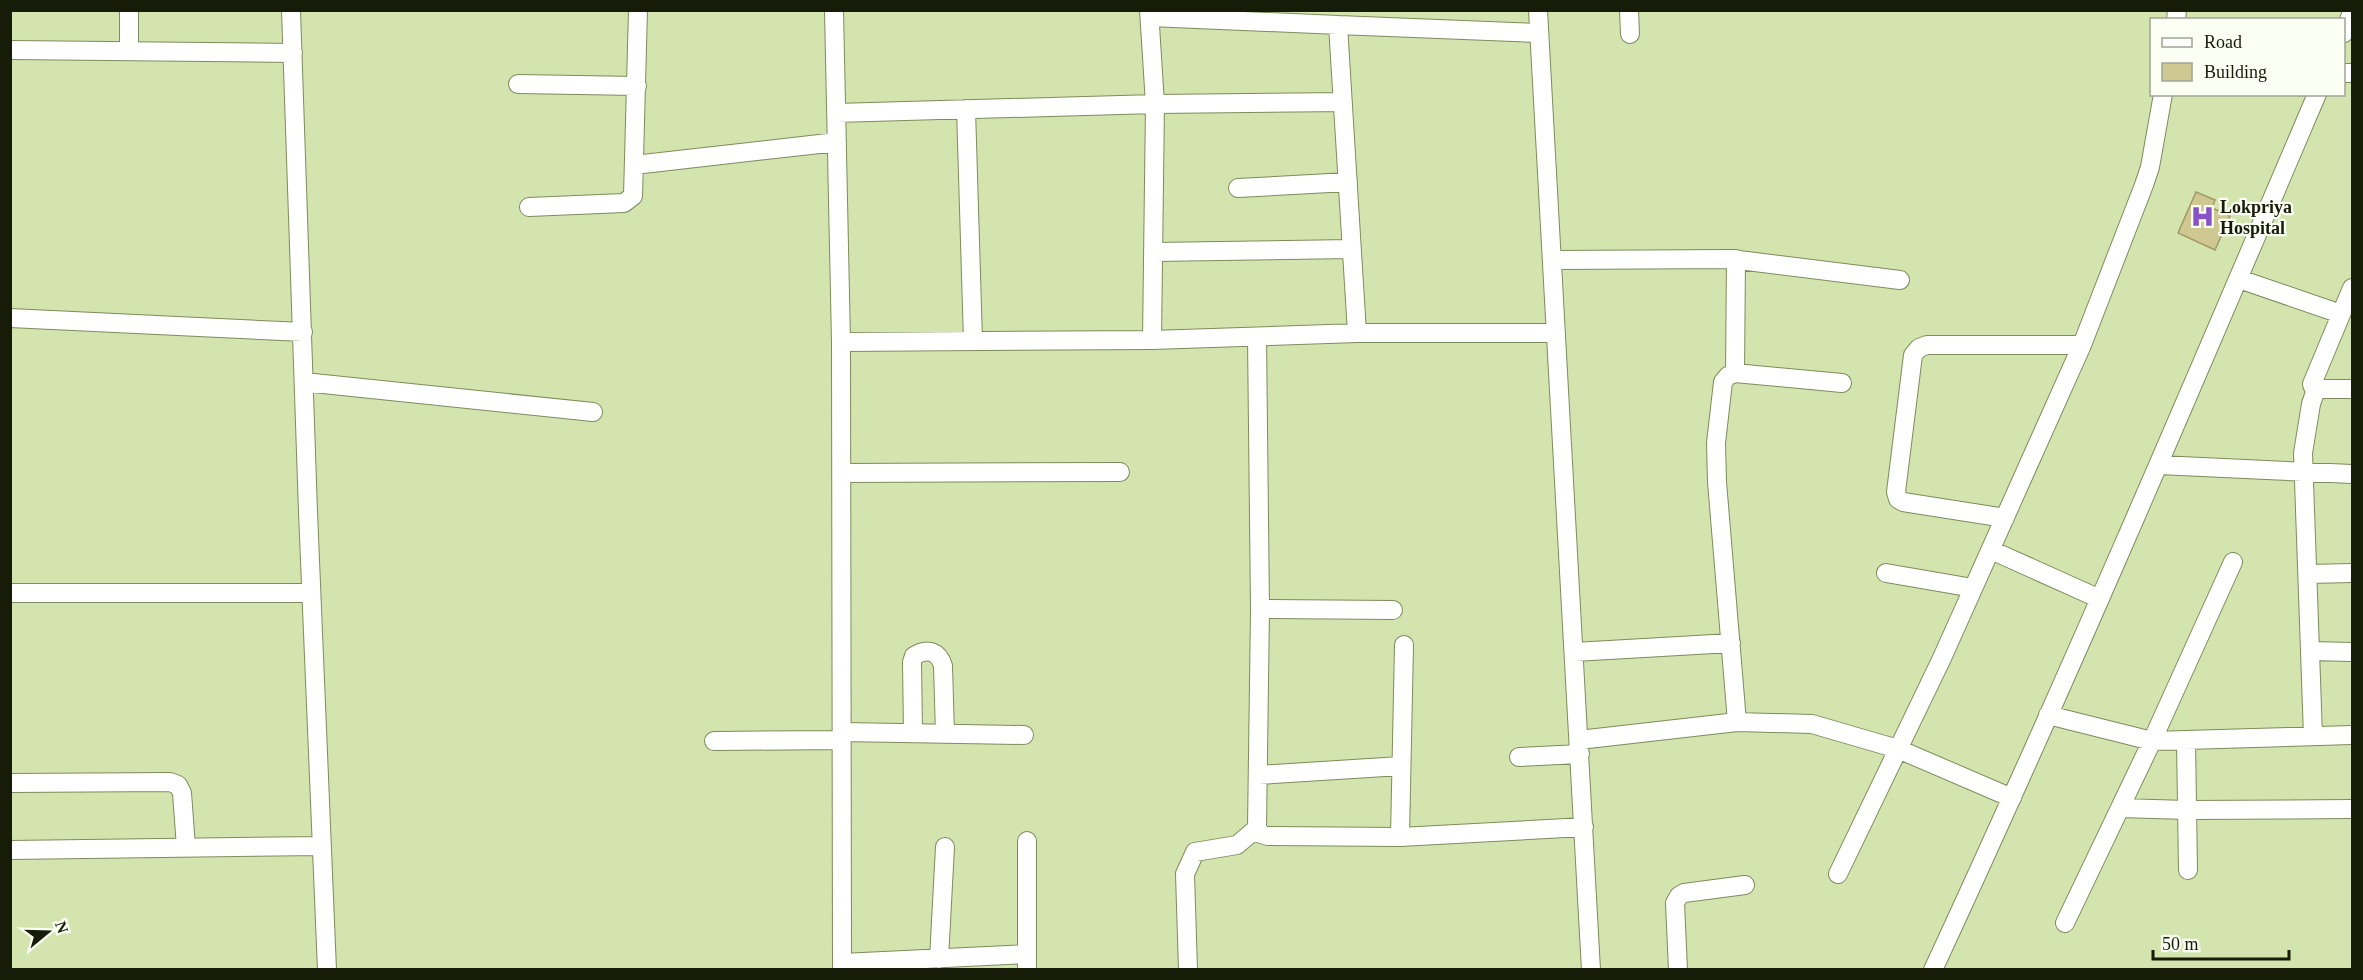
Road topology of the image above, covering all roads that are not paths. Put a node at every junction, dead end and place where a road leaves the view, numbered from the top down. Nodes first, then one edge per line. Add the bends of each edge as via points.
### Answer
1 (129, 10) edge
2 (291, 10) edge
3 (638, 10) edge
4 (834, 10) edge
5 (1538, 10) edge
6 (1629, 10) edge
7 (2352, 12) edge
8 (1149, 14) edge
9 (1338, 25) junction
10 (2345, 28) edge
11 (1539, 33) junction
12 (1630, 34) dead end
13 (10, 50) edge
14 (129, 51) junction
15 (293, 53) junction
16 (518, 84) dead end
17 (637, 86) junction
18 (2163, 96) edge
19 (2316, 96) edge
20 (1343, 102) junction
21 (1155, 104) junction
22 (966, 109) junction
23 (836, 113) junction
24 (837, 142) junction
25 (634, 165) junction
26 (1348, 182) junction
27 (1238, 188) dead end
28 (529, 207) dead end
29 (1352, 249) junction
30 (1153, 252) junction
31 (1736, 259) junction
32 (1552, 260) junction
33 (2239, 279) junction
34 (1900, 280) dead end
35 (2352, 288) edge
36 (2345, 310) edge
37 (10, 318) edge
38 (303, 332) junction
39 (1357, 333) junction
40 (1556, 333) junction
41 (1257, 337) junction
42 (1152, 340) junction
43 (973, 341) junction
44 (841, 342) junction
45 (2082, 345) junction
46 (1735, 373) junction
47 (304, 382) junction
48 (1842, 383) dead end
49 (2316, 389) junction
50 (2352, 389) edge
51 (593, 412) dead end
52 (2159, 465) junction
53 (1120, 472) dead end
54 (2305, 472) junction
55 (842, 473) junction
56 (2352, 474) edge
57 (2005, 518) junction
58 (1991, 550) junction
59 (2233, 562) dead end
60 (1886, 573) dead end
61 (2352, 573) edge
62 (2308, 574) junction
63 (1973, 588) junction
64 (10, 593) edge
65 (311, 593) junction
66 (2100, 598) junction
67 (1260, 609) junction
68 (1393, 610) dead end
69 (1731, 643) junction
70 (1404, 645) dead end
71 (2310, 651) junction
72 (1574, 652) junction
73 (2352, 652) edge
74 (2048, 715) junction
75 (1737, 722) junction
76 (913, 733) junction
77 (945, 734) junction
78 (1024, 735) dead end
79 (2352, 735) edge
80 (842, 736) junction
81 (2313, 736) junction
82 (2186, 740) junction
83 (714, 741) dead end
84 (2152, 741) junction
85 (1579, 747) junction
86 (1898, 749) junction
87 (1519, 757) dead end
88 (1401, 766) junction
89 (1258, 775) junction
90 (10, 783) edge
91 (2012, 798) junction
92 (2120, 808) junction
93 (2352, 809) edge
94 (2187, 810) junction
95 (1584, 827) junction
96 (1257, 828) junction
97 (1400, 837) junction
98 (1027, 841) dead end
99 (322, 846) junction
100 (186, 847) junction
101 (945, 847) dead end
102 (10, 850) edge
103 (2187, 870) dead end
104 (1838, 874) dead end
105 (1745, 885) dead end
106 (2065, 922) dead end
107 (939, 959) junction
108 (1027, 962) edge
109 (842, 966) edge
110 (327, 969) edge
111 (1188, 969) edge
112 (1591, 969) edge
113 (1678, 969) edge
114 (1933, 969) edge

1 - 14 street
2 - 15 street
3 - 17 street
4 - 23 street
5 - 11 street
6 - 12 street
7 - 10 street
8 - 9 street
8 - 21 street
9 - 11 street
9 - 20 street
11 - 32 street
13 - 14 street
14 - 15 street
15 - 38 street
16 - 17 street
17 - 25 street
18 - 45 street via 2150,167
19 - 33 street
20 - 21 street
20 - 26 street
21 - 22 street
21 - 30 street
22 - 23 street
22 - 43 street
23 - 24 street
24 - 25 street
24 - 44 street
25 - 28 street via 633,196 624,203
26 - 27 street
26 - 29 street
29 - 30 street
29 - 39 street
30 - 42 street
31 - 32 street
31 - 34 street
31 - 46 street
32 - 40 street
33 - 36 street
33 - 52 street
35 - 36 street
36 - 49 street via 2312,384
37 - 38 street
38 - 47 street
39 - 40 street
39 - 41 street
40 - 72 street
41 - 42 street
41 - 67 street
42 - 43 street
43 - 44 street
44 - 55 street
45 - 57 street
45 - 57 street via 1927,345 1913,355 1898,499
46 - 48 street
46 - 69 street via 1723,382 1716,443
47 - 51 street
47 - 65 street
49 - 50 street
49 - 54 street via 2303,453
52 - 54 street
52 - 66 street
53 - 55 street
54 - 56 street
54 - 62 street
55 - 80 street
57 - 58 street
58 - 63 street
58 - 66 street
59 - 84 street
60 - 63 street
61 - 62 street
62 - 71 street
63 - 86 street
64 - 65 street
65 - 99 street
66 - 74 street
67 - 68 street
67 - 89 street
69 - 72 street
69 - 75 street
70 - 88 street
71 - 73 street
71 - 81 street
72 - 85 street
74 - 84 street
74 - 91 street
75 - 85 street
75 - 86 street via 1812,724
76 - 77 street
76 - 77 street via 912,662 914,656 927,651 940,657 943,666
76 - 80 street
77 - 78 street
79 - 81 street
80 - 83 street
80 - 109 street
81 - 82 street
82 - 84 street
82 - 94 street
84 - 92 street
85 - 87 street
85 - 95 street
86 - 91 street
86 - 104 street
88 - 89 street
88 - 97 street
89 - 96 street
90 - 100 street via 178,784
91 - 114 street
92 - 94 street
92 - 106 street
93 - 94 street
94 - 103 street
95 - 97 street
95 - 112 street
96 - 97 street via 1268,836
96 - 111 street via 1237,845 1195,852 1185,874
98 - 108 street
99 - 100 street
99 - 110 street
100 - 102 street
101 - 107 street
105 - 113 street via 1679,896 1675,903
107 - 108 street
107 - 109 street

